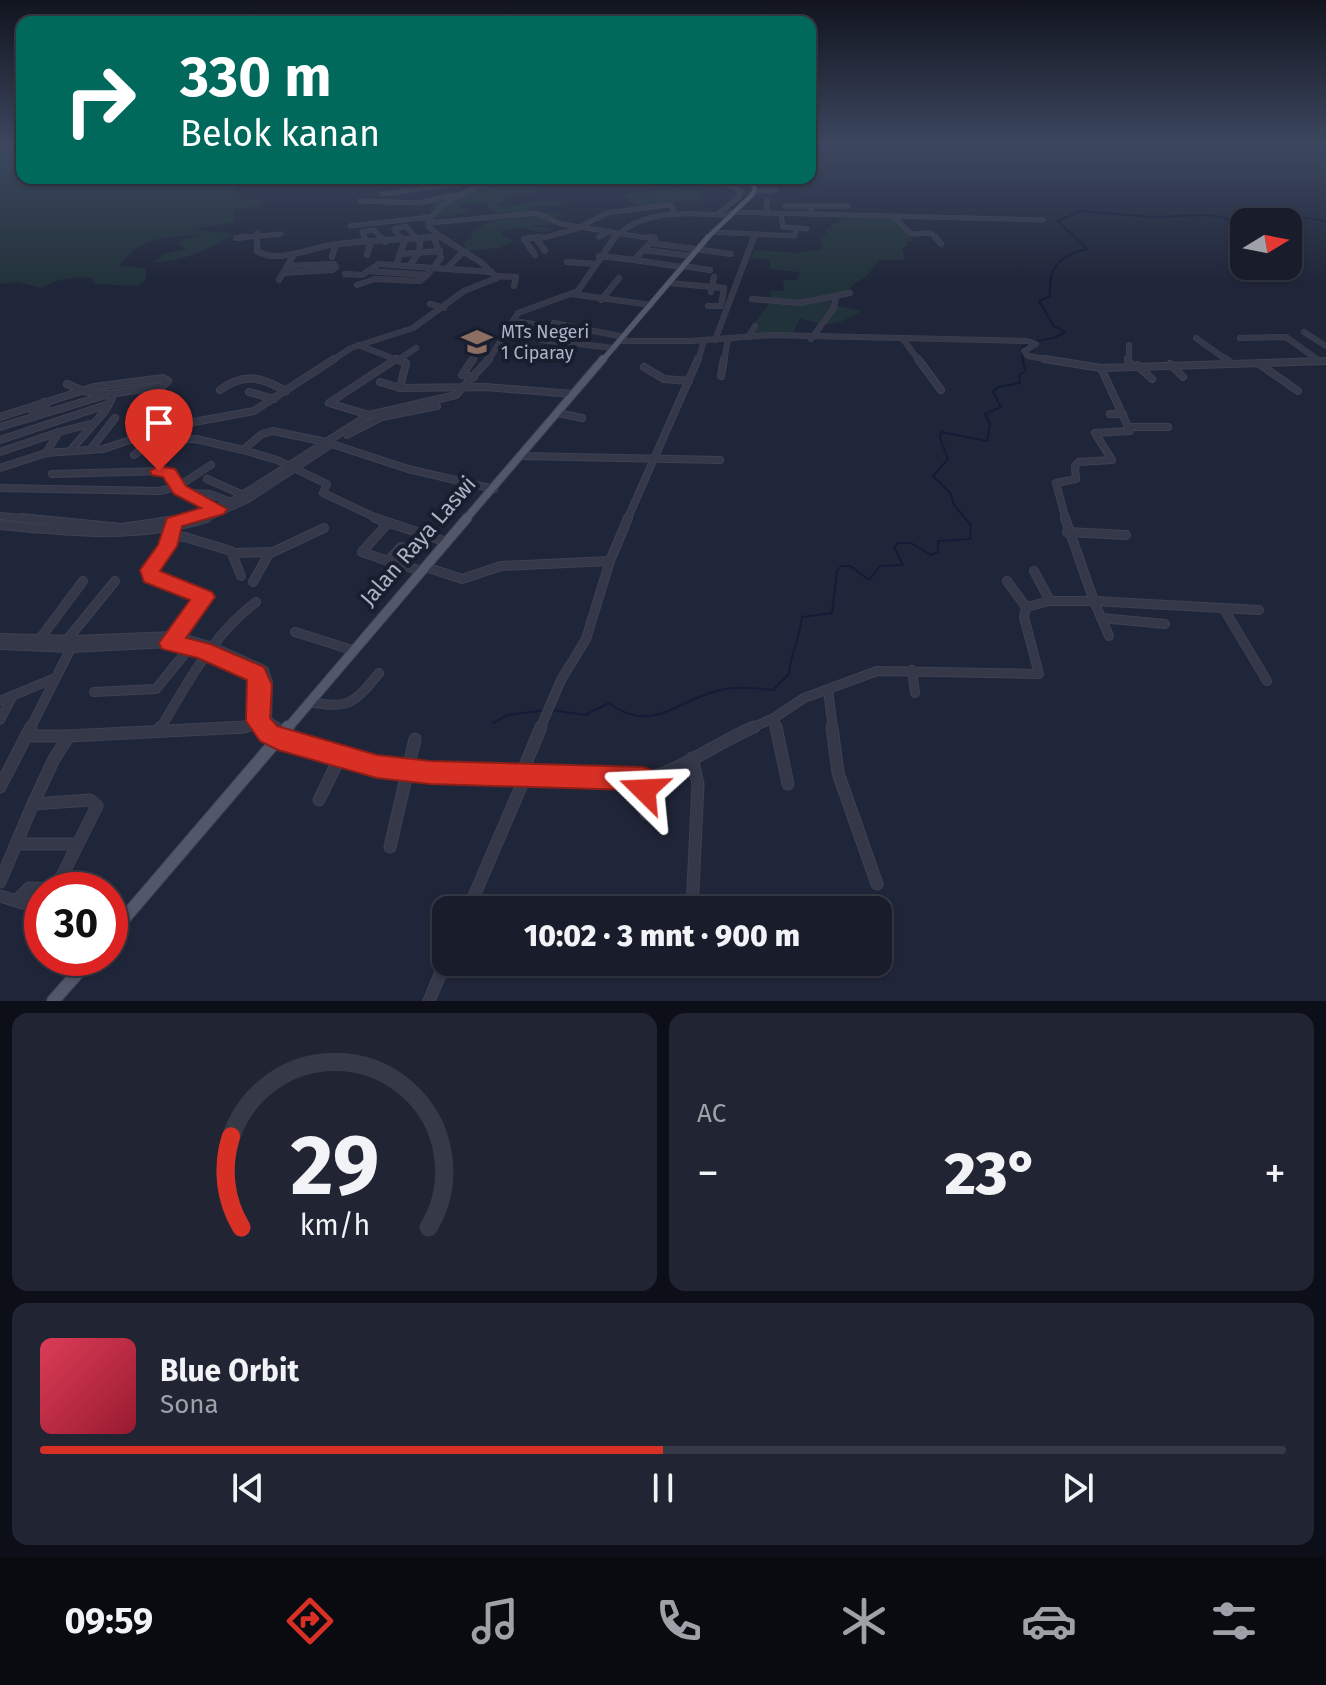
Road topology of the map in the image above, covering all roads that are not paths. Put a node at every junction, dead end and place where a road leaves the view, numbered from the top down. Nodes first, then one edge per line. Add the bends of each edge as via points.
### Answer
1 (399, 192) edge
2 (431, 192) edge
3 (467, 192) edge
4 (741, 192) edge
5 (744, 192) edge
6 (464, 193) junction
7 (382, 194) dead end
8 (440, 199) junction
9 (360, 201) dead end
10 (779, 203) dead end
11 (785, 206) dead end
12 (811, 206) junction
13 (848, 206) dead end
14 (674, 214) junction
15 (683, 214) junction
16 (726, 214) junction
17 (767, 214) junction
18 (781, 215) junction
19 (811, 215) junction
20 (820, 216) junction
21 (432, 217) junction
22 (895, 217) junction
23 (1043, 220) dead end
24 (677, 222) dead end
25 (824, 222) dead end
26 (428, 223) junction
27 (350, 226) dead end
28 (582, 226) junction
29 (760, 227) dead end
30 (796, 228) junction
31 (807, 229) dead end
32 (610, 231) junction
33 (619, 232) junction
34 (712, 232) junction
35 (281, 234) dead end
36 (756, 234) junction
37 (911, 234) junction
38 (257, 235) junction
39 (783, 235) junction
40 (436, 237) junction
41 (540, 237) junction
42 (599, 237) dead end
43 (236, 238) dead end
44 (613, 238) junction
45 (419, 239) junction
46 (404, 241) junction
47 (914, 241) dead end
48 (368, 242) junction
49 (388, 242) junction
50 (652, 242) junction
51 (352, 243) junction
52 (787, 243) dead end
53 (336, 244) junction
54 (941, 244) dead end
55 (323, 246) junction
56 (643, 250) junction
57 (440, 251) junction
58 (545, 251) dead end
59 (319, 252) dead end
60 (433, 252) junction
61 (463, 252) junction
62 (419, 253) junction
63 (695, 253) junction
64 (294, 254) junction
65 (385, 254) dead end
66 (402, 254) junction
67 (731, 254) dead end
68 (349, 255) dead end
69 (367, 255) dead end
70 (535, 255) dead end
71 (599, 256) junction
72 (471, 257) junction
73 (316, 260) dead end
74 (635, 260) junction
75 (567, 262) dead end
76 (376, 264) junction
77 (596, 264) junction
78 (396, 265) junction
79 (287, 266) junction
80 (407, 266) junction
81 (683, 266) junction
82 (417, 267) junction
83 (433, 268) junction
84 (446, 269) junction
85 (461, 270) junction
86 (710, 270) dead end
87 (368, 271) junction
88 (283, 273) junction
89 (399, 273) junction
90 (345, 274) dead end
91 (494, 274) junction
92 (427, 275) junction
93 (714, 277) dead end
94 (619, 278) dead end
95 (394, 279) junction
96 (279, 280) dead end
97 (669, 283) junction
98 (357, 285) dead end
99 (514, 286) dead end
100 (711, 289) junction
101 (850, 293) dead end
102 (572, 294) junction
103 (836, 296) junction
104 (752, 299) dead end
105 (601, 300) junction
106 (430, 304) dead end
107 (651, 305) junction
108 (708, 306) dead end
109 (444, 308) junction
110 (514, 321) junction
111 (554, 323) dead end
112 (539, 325) dead end
113 (755, 326) dead end
114 (509, 332) junction
115 (1304, 332) dead end
116 (748, 337) junction
117 (1196, 338) dead end
118 (1240, 338) dead end
119 (728, 339) junction
120 (811, 339) junction
121 (903, 339) junction
122 (704, 340) junction
123 (715, 340) junction
124 (619, 342) junction
125 (358, 345) junction
126 (1129, 345) dead end
127 (1326, 346) edge
128 (416, 348) dead end
129 (1167, 356) dead end
130 (474, 357) dead end
131 (397, 360) junction
132 (1257, 361) junction
133 (1230, 362) junction
134 (1321, 362) edge
135 (1197, 363) junction
136 (1172, 364) junction
137 (1134, 366) junction
138 (644, 367) dead end
139 (1101, 368) junction
140 (1204, 370) dead end
141 (721, 376) dead end
142 (474, 377) junction
143 (1183, 377) dead end
144 (1152, 379) dead end
145 (689, 381) junction
146 (380, 382) dead end
147 (67, 384) dead end
148 (400, 388) junction
149 (468, 388) junction
150 (80, 390) junction
151 (220, 390) dead end
152 (941, 390) dead end
153 (286, 391) junction
154 (1298, 391) dead end
155 (249, 392) dead end
156 (109, 394) junction
157 (573, 394) junction
158 (274, 399) junction
159 (44, 402) junction
160 (109, 404) junction
161 (558, 413) junction
162 (1110, 414) dead end
163 (1123, 414) junction
164 (369, 415) junction
165 (0, 417) edge
166 (34, 417) junction
167 (115, 418) dead end
168 (582, 418) dead end
169 (94, 423) junction
170 (0, 427) edge
171 (1168, 427) dead end
172 (1128, 430) junction
173 (59, 432) junction
174 (145, 436) junction
175 (155, 439) junction
176 (0, 440) edge
177 (329, 443) junction
178 (1132, 443) dead end
179 (90, 450) junction
180 (243, 450) junction
181 (70, 451) junction
182 (0, 452) edge
183 (46, 453) junction
184 (134, 455) dead end
185 (521, 456) junction
186 (654, 460) junction
187 (720, 460) dead end
188 (211, 465) dead end
189 (291, 467) junction
190 (0, 468) edge
191 (52, 474) dead end
192 (207, 479) dead end
193 (177, 487) junction
194 (0, 488) edge
195 (494, 489) junction
196 (185, 493) junction
197 (243, 495) junction
198 (231, 502) junction
199 (217, 509) junction
200 (0, 516) edge
201 (16, 522) junction
202 (388, 523) junction
203 (0, 525) edge
204 (172, 528) junction
205 (324, 528) dead end
206 (1067, 532) junction
207 (1126, 535) dead end
208 (447, 542) junction
209 (401, 547) dead end
210 (270, 552) junction
211 (232, 553) junction
212 (388, 561) junction
213 (610, 561) junction
214 (424, 569) junction
215 (1034, 571) dead end
216 (241, 576) dead end
217 (83, 581) dead end
218 (115, 581) dead end
219 (1007, 581) dead end
220 (253, 582) dead end
221 (1050, 601) junction
222 (1094, 601) junction
223 (256, 602) dead end
224 (1026, 607) junction
225 (1224, 609) junction
226 (1259, 610) dead end
227 (1101, 618) junction
228 (1165, 624) dead end
229 (295, 632) dead end
230 (1109, 636) dead end
231 (0, 638) edge
232 (39, 640) junction
233 (172, 640) junction
234 (71, 643) junction
235 (0, 645) edge
236 (190, 647) junction
237 (211, 650) junction
238 (352, 650) junction
239 (912, 670) junction
240 (379, 673) dead end
241 (55, 678) junction
242 (1267, 681) dead end
243 (828, 690) junction
244 (94, 692) dead end
245 (915, 693) dead end
246 (13, 696) junction
247 (0, 701) edge
248 (307, 702) junction
249 (774, 718) junction
250 (0, 720) edge
251 (260, 726) junction
252 (159, 731) junction
253 (26, 736) junction
254 (69, 736) junction
255 (283, 738) junction
256 (415, 739) dead end
257 (340, 757) junction
258 (692, 758) junction
259 (407, 771) junction
260 (524, 775) junction
261 (643, 779) junction
262 (788, 784) dead end
263 (0, 787) edge
264 (319, 800) dead end
265 (33, 804) junction
266 (646, 814) dead end
267 (16, 844) junction
268 (78, 844) junction
269 (390, 847) dead end
270 (64, 872) edge
271 (0, 882) edge
272 (877, 884) dead end
273 (24, 894) edge
274 (0, 896) edge
275 (474, 896) edge
276 (693, 896) edge
277 (16, 901) junction
278 (24, 903) edge
279 (128, 915) edge
280 (75, 976) edge
281 (439, 976) edge
282 (53, 1001) edge
283 (429, 1001) edge

1 - 7 street
2 - 8 street
3 - 6 street
4 - 16 street
5 - 16 main road, Jalan Raya Laswi
6 - 8 street
6 - 21 street
8 - 9 street
10 - 17 street via 767,201
11 - 12 street
12 - 13 street
12 - 19 street
14 - 15 street
14 - 28 street via 669,205 639,207 607,213
14 - 33 street via 646,217
15 - 16 street
15 - 24 street
16 - 17 street
16 - 34 main road, Jalan Raya Laswi
17 - 18 street
18 - 19 street
18 - 30 street via 783,227
19 - 20 street
20 - 22 street
20 - 25 street
21 - 26 street
21 - 27 street
22 - 23 street
22 - 37 street
26 - 28 street via 537,213 560,224
26 - 40 street
28 - 32 street
28 - 41 street
29 - 36 street
30 - 31 street
30 - 39 street via 796,236
32 - 33 street
32 - 42 street
33 - 44 street
33 - 50 street via 655,238
34 - 36 street
34 - 63 main road, Jalan Raya Laswi
35 - 38 street
36 - 39 street
36 - 123 street
37 - 47 street
37 - 54 street via 934,233
38 - 43 street
38 - 64 street via 260,254
39 - 52 street
40 - 45 street
40 - 57 street
40 - 61 street
41 - 58 street
41 - 70 street via 524,239
44 - 50 street
44 - 71 street
45 - 46 street
45 - 46 street via 410,226 393,229
45 - 62 street
46 - 49 street
46 - 66 street
48 - 49 street
48 - 49 street via 362,233 373,230
48 - 51 street
48 - 69 street
49 - 65 street
50 - 56 street
50 - 63 street
51 - 53 street
51 - 68 street
53 - 55 street
53 - 73 street via 331,258
55 - 59 street
55 - 64 street
56 - 63 street
56 - 74 street
57 - 60 street
57 - 83 street
60 - 62 street
60 - 82 street
61 - 72 street
61 - 84 street
62 - 66 street
62 - 80 street
63 - 67 street
63 - 81 main road, Jalan Raya Laswi
64 - 79 street
66 - 78 street
71 - 74 street
71 - 77 street
72 - 85 street
72 - 91 street
74 - 81 street
75 - 77 street
76 - 78 street
76 - 80 street
76 - 87 street
77 - 102 street
78 - 80 street
79 - 88 street
79 - 88 street via 336,265 333,270
80 - 82 street
80 - 89 street
81 - 86 street
81 - 97 main road, Jalan Raya Laswi
82 - 83 street
83 - 84 street
83 - 91 street
83 - 92 street
84 - 85 street
85 - 91 street
87 - 89 street
87 - 90 street
88 - 96 street
89 - 92 street
89 - 95 street
91 - 99 street via 516,277
91 - 109 street via 496,280 464,291
92 - 95 street via 421,281
93 - 100 street
94 - 105 street
95 - 98 street
97 - 100 street
97 - 107 main road, Jalan Raya Laswi
100 - 108 street via 725,290 721,306
101 - 103 street
102 - 105 street
102 - 110 street via 524,309
103 - 104 street via 800,303
103 - 120 street via 835,307
105 - 107 street
106 - 109 street
107 - 124 main road, Jalan Raya Laswi
109 - 125 street via 407,331
110 - 112 street
110 - 114 street
111 - 124 street
113 - 116 street
114 - 124 street via 544,341
114 - 142 street
115 - 127 street
116 - 119 street
116 - 120 street
117 - 133 street
118 - 134 street via 1286,337
119 - 123 street
119 - 141 street
120 - 121 street
121 - 139 street via 1033,343 1024,354
121 - 152 street
122 - 123 street
122 - 124 street
122 - 145 street
124 - 157 main road, Jalan Raya Laswi
125 - 131 street
125 - 153 street
126 - 137 street
128 - 131 street
129 - 136 street
130 - 142 street via 462,375
131 - 148 street via 406,365
131 - 164 street via 329,403
132 - 133 street
132 - 134 street
132 - 154 street
133 - 135 street
135 - 136 street
135 - 140 street
136 - 137 street
136 - 143 street
137 - 139 street
137 - 144 street
138 - 145 street via 664,379
139 - 163 street
142 - 149 street
145 - 186 street
146 - 148 street
147 - 150 street
148 - 149 street
149 - 157 street
149 - 164 street via 449,398
149 - 177 street via 456,400 382,417
150 - 156 street
150 - 156 street via 168,380 161,387
150 - 159 street
151 - 153 street via 246,375
153 - 158 street
155 - 158 street
156 - 160 street
156 - 166 street
157 - 161 main road, Jalan Raya Laswi
158 - 174 street via 254,411
159 - 165 street
159 - 166 street via 46,407 33,412
160 - 169 street
160 - 176 street
161 - 168 street
161 - 185 main road, Jalan Raya Laswi
162 - 163 street
163 - 172 street
164 - 177 street
166 - 170 street
167 - 179 street
169 - 173 street
169 - 181 street
171 - 172 street
172 - 178 street
172 - 206 street via 1095,433 1112,460 1079,462 1076,479 1056,482
173 - 182 street
173 - 183 street
174 - 175 street
174 - 179 street
175 - 180 street via 196,439
175 - 184 street
177 - 180 street via 271,431
177 - 189 street
177 - 195 street
179 - 181 street
180 - 189 street
181 - 183 street
183 - 190 street
185 - 186 street
185 - 195 main road, Jalan Raya Laswi
186 - 187 street
186 - 213 street
188 - 193 street
189 - 197 street
189 - 202 street via 327,484 323,493
189 - 204 street via 238,505
191 - 193 street via 165,471
192 - 197 street
193 - 194 street via 152,492
193 - 196 street
195 - 208 main road, Jalan Raya Laswi
196 - 198 street
196 - 199 street
197 - 198 street
198 - 199 street
199 - 204 street
200 - 201 street
201 - 203 street
201 - 204 street via 101,531
202 - 208 street
202 - 212 street via 362,552
204 - 211 street
204 - 233 street via 150,575 204,597
205 - 210 street
206 - 207 street
206 - 222 street
208 - 214 main road, Jalan Raya Laswi
209 - 212 street
210 - 211 street
210 - 220 street
211 - 216 street
212 - 214 street
213 - 214 street via 504,566 462,579
213 - 260 street via 586,639 561,680
214 - 238 main road, Jalan Raya Laswi
215 - 221 street
217 - 232 street
218 - 234 street
219 - 224 street
221 - 222 street
221 - 224 street
222 - 225 street
222 - 227 street
223 - 237 street
224 - 239 street via 1038,675
225 - 226 street
225 - 242 street
227 - 228 street
227 - 230 street
229 - 238 street
231 - 232 street
232 - 234 street
233 - 234 street
233 - 236 street
233 - 237 street
234 - 235 street
234 - 241 street
236 - 237 street
236 - 244 street via 156,689
237 - 251 street via 258,678
237 - 252 street
237 - 255 street via 264,670 267,719
238 - 248 main road, Jalan Raya Laswi
239 - 243 street via 877,671
239 - 245 street
240 - 248 street via 348,706
241 - 246 street
241 - 253 street
243 - 249 street
243 - 272 street via 838,773
246 - 247 street
246 - 250 street
248 - 255 main road, Jalan Raya Laswi
249 - 258 street
249 - 262 street
251 - 252 street
251 - 255 street
252 - 254 street
253 - 254 street
253 - 263 street
254 - 265 street
255 - 257 street
255 - 279 main road, Jalan Raya Laswi
256 - 259 street
257 - 259 street
257 - 264 street
258 - 261 street via 664,775
258 - 276 street via 698,784
259 - 260 street
259 - 269 street
260 - 261 street
260 - 275 street
261 - 266 street
265 - 267 street
265 - 268 street via 96,802
267 - 268 street
267 - 271 street
268 - 270 street
273 - 277 street
274 - 277 street
277 - 278 street
280 - 282 main road
281 - 283 street

